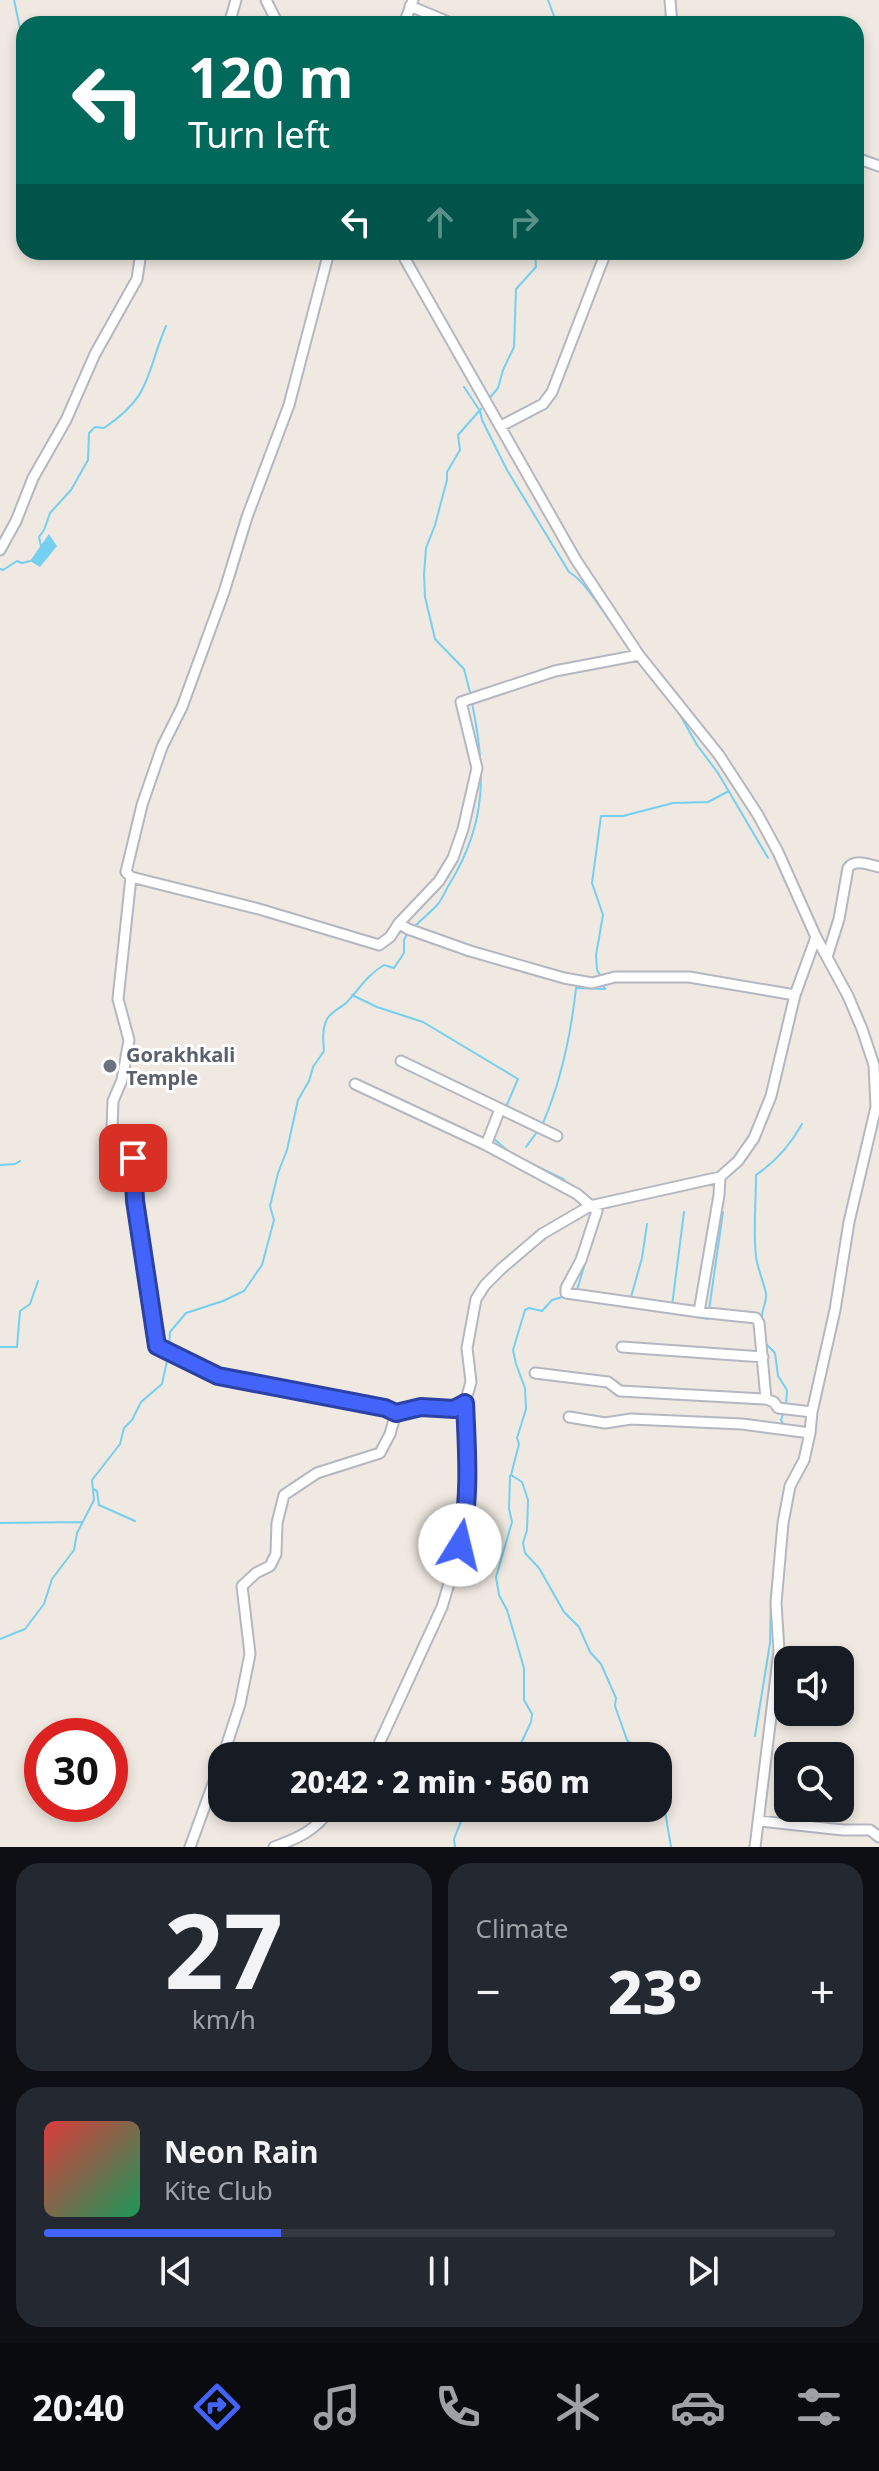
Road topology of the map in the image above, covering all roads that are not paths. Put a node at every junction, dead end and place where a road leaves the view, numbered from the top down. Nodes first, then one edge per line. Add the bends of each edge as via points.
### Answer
1 (411, 3) edge
2 (437, 16) edge
3 (140, 260) edge
4 (327, 260) edge
5 (406, 260) edge
6 (603, 260) edge
7 (501, 426) junction
8 (0, 550) edge
9 (639, 655) junction
10 (879, 867) edge
11 (131, 877) junction
12 (399, 923) junction
13 (816, 937) junction
14 (827, 957) junction
15 (795, 995) junction
16 (401, 1061) dead end
17 (355, 1084) dead end
18 (878, 1108) edge
19 (500, 1109) junction
20 (557, 1136) dead end
21 (486, 1145) junction
22 (720, 1177) junction
23 (590, 1206) junction
24 (699, 1312) junction
25 (622, 1347) dead end
26 (763, 1357) junction
27 (535, 1373) dead end
28 (766, 1399) junction
29 (465, 1403) junction
30 (812, 1412) junction
31 (396, 1413) junction
32 (569, 1417) dead end
33 (810, 1433) junction
34 (228, 1742) edge
35 (380, 1742) edge
36 (208, 1798) edge
37 (759, 1821) junction
38 (321, 1822) edge
39 (879, 1837) edge
40 (190, 1847) edge
41 (274, 1847) edge
42 (755, 1847) edge

1 - 2 street
3 - 8 street via 137,279
4 - 11 street via 289,405 142,805 126,872
5 - 7 street
6 - 7 street via 552,392 543,404
7 - 9 street via 576,560
9 - 12 street via 555,671 461,702 477,768 463,829 439,881
9 - 13 street via 719,755 758,815
10 - 14 street via 857,862 848,868
11 - 12 street via 379,945
11 - 31 street via 118,999 129,1040 113,1101 112,1128 130,1139 157,1346 218,1376
12 - 15 street via 470,951 564,978 592,983 615,977 689,977
13 - 14 street
13 - 15 street
14 - 18 street via 862,1029 874,1065
15 - 22 street via 771,1096 754,1138
16 - 19 street
17 - 21 street
18 - 30 street via 849,1222
19 - 20 street
19 - 21 street
21 - 23 street
22 - 23 street
22 - 24 street
23 - 24 street via 597,1211 595,1221 566,1293
23 - 29 street via 542,1234 476,1299
24 - 26 street via 756,1318
25 - 26 street
26 - 28 street
27 - 28 street via 608,1382 620,1391
28 - 30 street via 778,1408
29 - 31 street via 454,1409 421,1407
29 - 35 street via 466,1522 442,1607
30 - 33 street
31 - 34 street via 380,1453 317,1473 284,1495 276,1554 270,1566 242,1586 250,1654
32 - 33 street via 605,1423 631,1419 742,1424
33 - 37 street via 783,1523 776,1603 779,1651
36 - 40 street
37 - 39 street via 870,1830
37 - 42 street
38 - 41 street via 303,1837

